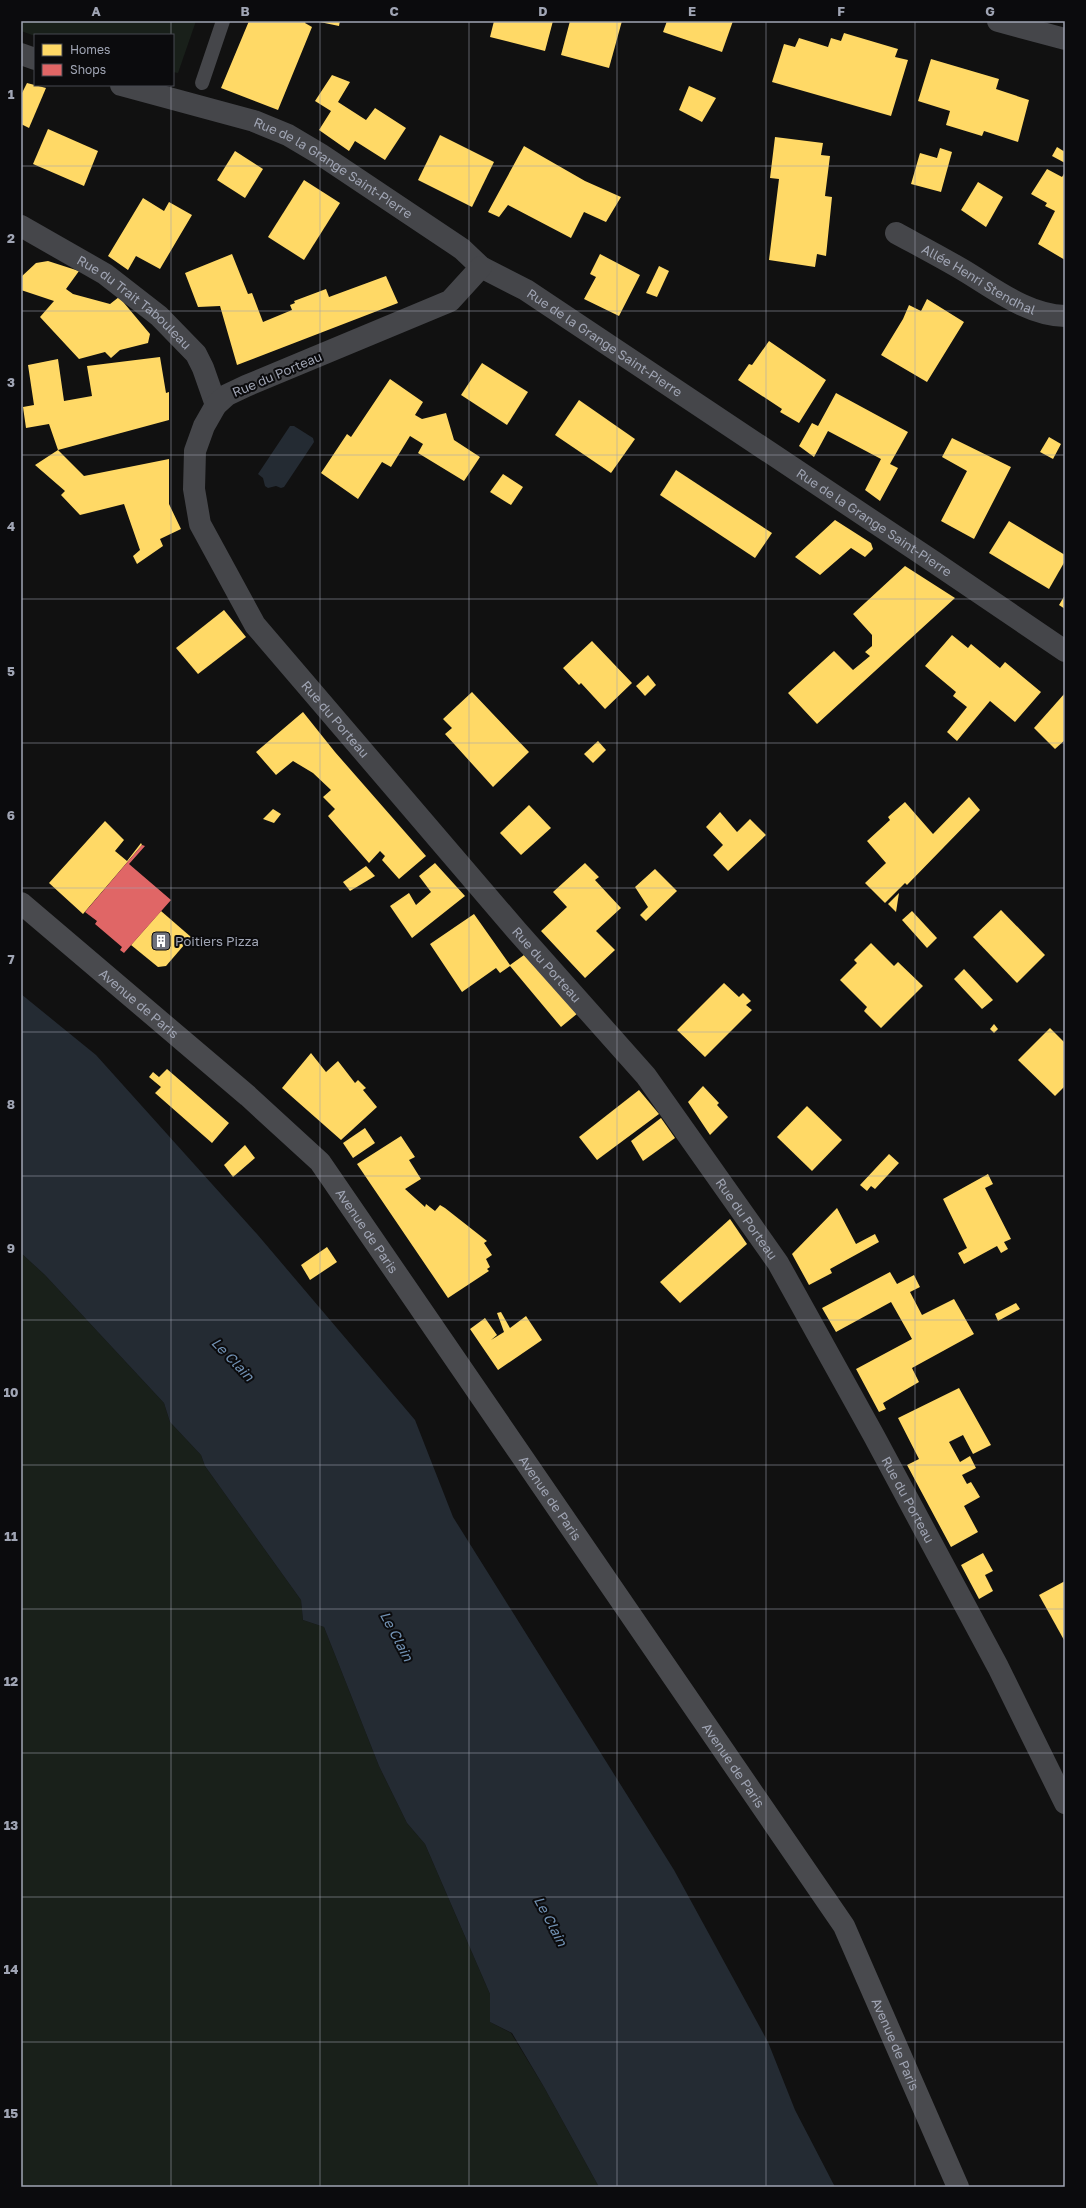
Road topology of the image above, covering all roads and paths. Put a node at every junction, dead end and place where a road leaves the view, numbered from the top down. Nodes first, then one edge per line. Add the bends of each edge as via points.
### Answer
1 (223, 21) edge
2 (998, 21) edge
3 (1065, 39) edge
4 (21, 54) edge
5 (34, 59) edge
6 (202, 83) dead end
7 (125, 86) edge
8 (21, 226) edge
9 (896, 233) dead end
10 (481, 267) junction
11 (1065, 316) edge
12 (216, 405) junction
13 (1065, 651) edge
14 (21, 903) edge
15 (1065, 1803) edge
16 (958, 2187) edge

1 - 6 lane
2 - 3 street
4 - 5 street
7 - 10 street, Rue de la Grange Saint-Pierre via 254,121 288,135 462,249
8 - 12 street, Rue du Trait Tabouleau via 105,274 158,316 196,354
9 - 11 street, Allée Henri Stendhal via 1026,308 1051,316
10 - 12 street, Rue du Porteau via 450,301 246,386 227,395
10 - 13 street, Rue de la Grange Saint-Pierre via 532,294
12 - 15 street, Rue du Porteau via 204,426 195,451 194,489 200,524 255,625 517,931 646,1076 778,1263 994,1660
14 - 16 main road, Avenue de Paris via 248,1096 320,1162 844,1926

